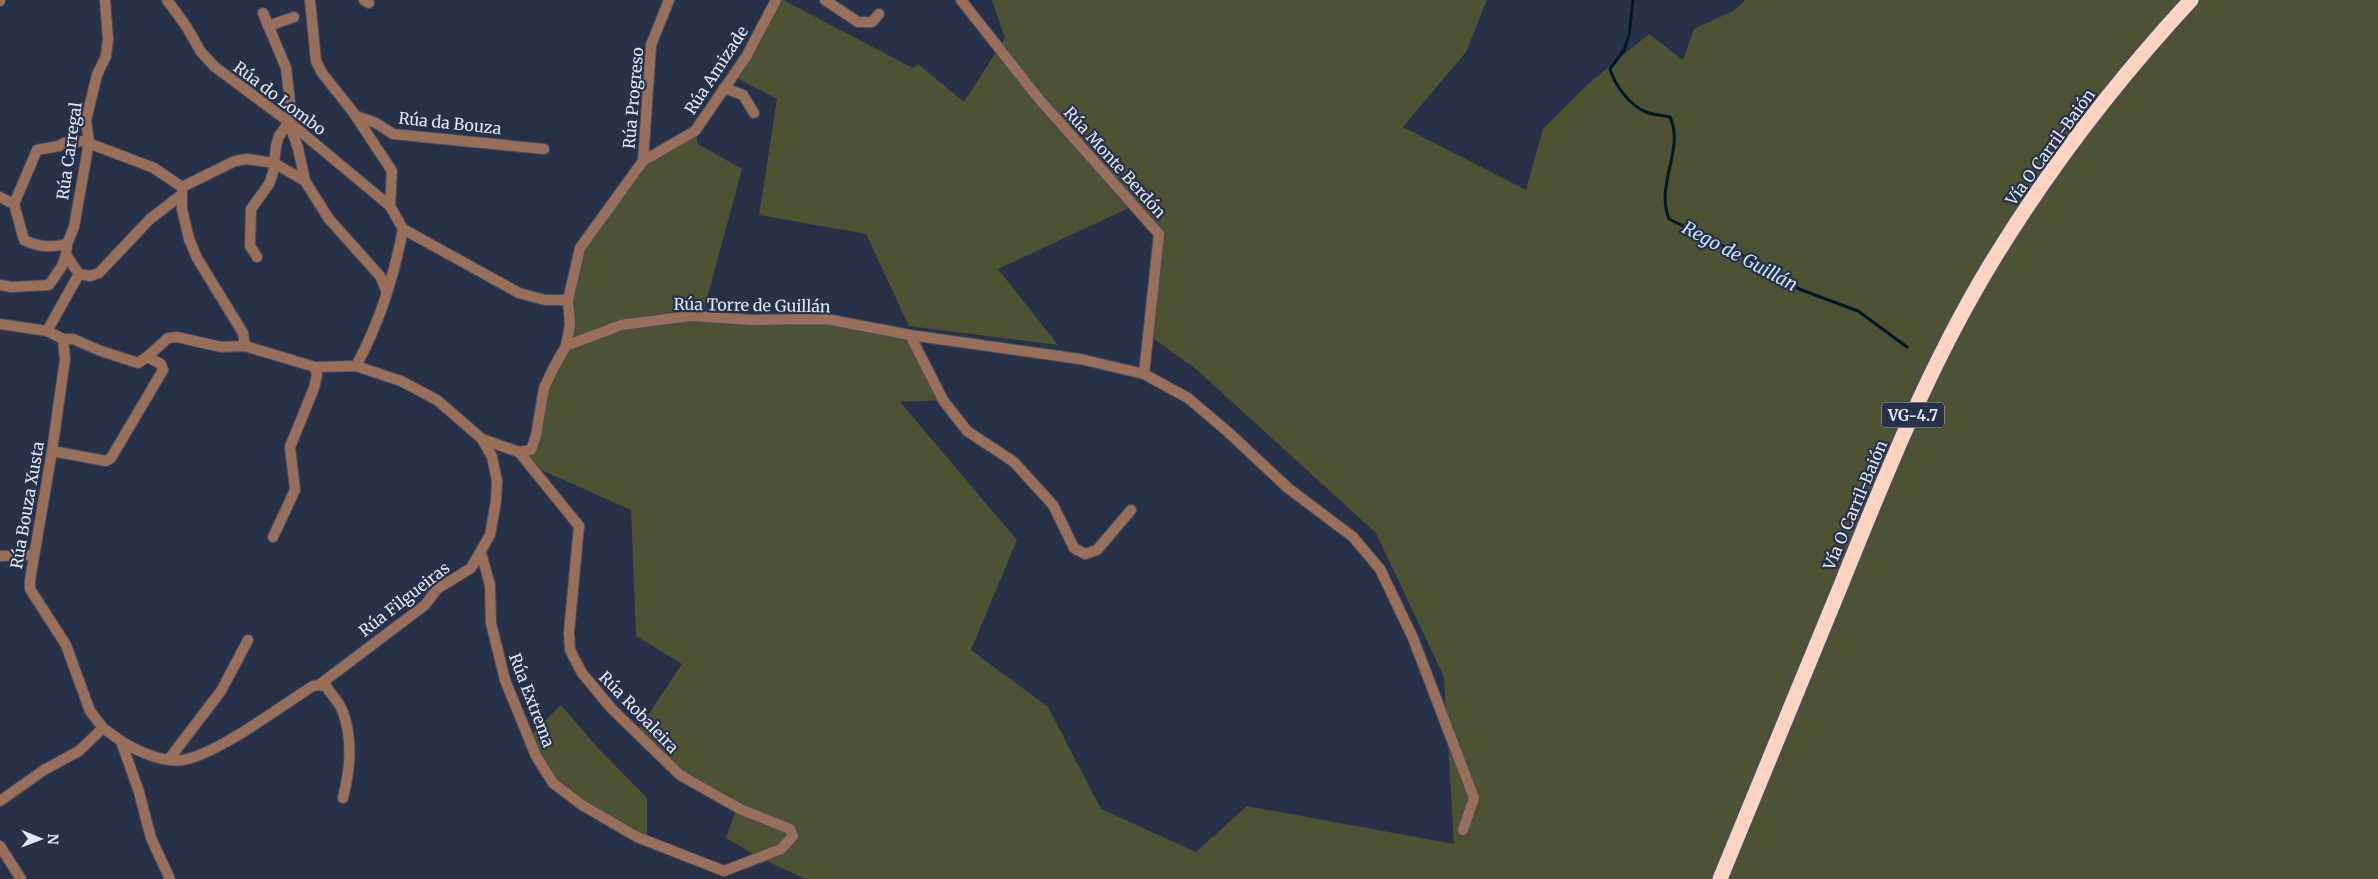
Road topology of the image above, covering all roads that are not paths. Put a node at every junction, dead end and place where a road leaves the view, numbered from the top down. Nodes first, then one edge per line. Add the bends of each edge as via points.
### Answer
1 (105, 0) edge
2 (167, 0) edge
3 (310, 0) edge
4 (669, 0) edge
5 (776, 0) edge
6 (824, 0) edge
7 (961, 0) edge
8 (2191, 0) edge
9 (263, 13) dead end
10 (879, 14) dead end
11 (294, 17) dead end
12 (268, 26) junction
13 (724, 88) junction
14 (754, 113) dead end
15 (356, 116) junction
16 (289, 122) junction
17 (89, 142) junction
18 (544, 149) dead end
19 (643, 161) junction
20 (274, 163) junction
21 (305, 181) junction
22 (181, 192) junction
23 (0, 197) edge
24 (14, 204) junction
25 (390, 206) junction
26 (403, 229) junction
27 (67, 244) junction
28 (66, 255) junction
29 (257, 257) dead end
30 (79, 274) junction
31 (1, 285) edge
32 (386, 290) junction
33 (568, 300) junction
34 (0, 324) edge
35 (47, 331) junction
36 (910, 335) junction
37 (63, 339) junction
38 (245, 346) junction
39 (566, 346) junction
40 (147, 357) junction
41 (356, 366) junction
42 (315, 367) junction
43 (1144, 374) junction
44 (482, 439) junction
45 (52, 452) junction
46 (519, 452) junction
47 (1131, 510) dead end
48 (273, 537) dead end
49 (481, 553) junction
50 (33, 555) junction
51 (0, 556) edge
52 (248, 640) dead end
53 (319, 685) junction
54 (103, 728) junction
55 (121, 740) junction
56 (169, 758) junction
57 (343, 798) dead end
58 (0, 801) edge
59 (1463, 830) dead end
60 (0, 846) edge
61 (724, 871) joint
62 (21, 879) edge
63 (170, 879) edge
64 (1720, 879) edge

1 - 17 street, Rúa Carregal via 108,39 106,56 97,75 86,120
2 - 16 street, Rúa do Lombo via 201,52 215,67
3 - 15 street via 316,61
4 - 19 street, Rúa Progreso via 651,45
5 - 13 street, Rúa Amizade via 746,57
6 - 10 street via 858,22 868,23
7 - 43 street, Rúa Monte Berdón via 1039,99 1158,234
8 - 64 highway, Vía O Carril-Baión / VG-4.7 via 2145,49 2052,171 1990,265 1932,372 1877,495
9 - 12 street
11 - 12 street
12 - 16 street via 286,68 291,96
13 - 14 street via 743,96
13 - 19 street, Rúa Amizade via 695,131
15 - 18 street, Rúa da Bouza via 393,134
15 - 25 street via 392,171
16 - 20 street via 279,136
16 - 21 street
16 - 25 street, Rúa do Lombo
17 - 22 street via 154,168
17 - 24 street via 64,143 37,150
17 - 27 street, Rúa Carregal via 74,226
19 - 33 street, Rúa Progreso via 580,248
20 - 21 street
20 - 22 street via 236,160
20 - 29 street via 270,184 251,209 250,246
21 - 32 street via 329,219 380,276
22 - 30 street via 150,219 99,273 90,276
22 - 38 street via 189,239 197,258 243,333
23 - 24 street
24 - 27 street via 24,240 36,246
25 - 26 street
26 - 32 street via 397,260
26 - 33 street via 519,293 545,300
27 - 28 street, Rúa Carregal
28 - 30 street
28 - 31 street, Rúa Carregal via 48,285
30 - 35 street
32 - 41 street via 378,318
33 - 39 street via 570,325
34 - 35 street
35 - 37 street
36 - 39 street, Rúa Torre de Guillán via 826,319 752,320 690,316 621,325
36 - 43 street, Rúa Torre de Guillán via 1080,359
36 - 47 street via 943,400 966,431 1014,462 1053,505 1074,548 1085,554 1097,550
37 - 40 street via 73,339 138,362
37 - 45 street, Rúa Bouza Xusta via 65,359
38 - 40 street via 221,347 168,338
38 - 42 street
39 - 46 street via 544,388 531,450
40 - 45 street via 161,364 163,370 111,458 106,461
41 - 42 street
41 - 44 street via 401,381 437,400
42 - 48 street via 314,388 290,447 295,490
43 - 59 street, Rúa Torre de Guillán via 1188,398 1288,488 1353,537 1380,569 1414,638 1474,798
44 - 46 street
44 - 49 street, Rúa Filgueiras via 492,457 497,481 490,535
45 - 50 street, Rúa Bouza Xusta
46 - 61 street, Rúa Robaleira via 579,526 568,632 570,650 582,672 611,708 680,775 742,810 790,829 793,836 781,849
49 - 53 street, Rúa Filgueiras via 471,568 437,589 425,605
49 - 61 street, Rúa Extrema via 490,585 491,623 505,680 536,756 553,783 582,805 637,838
50 - 51 street
50 - 54 street, Rúa Bouza Xusta via 30,589 66,645 90,711
52 - 56 street via 221,691
53 - 56 street, Rúa Filgueiras via 208,751 182,760
53 - 57 street via 326,686 342,711 349,735 350,765
54 - 55 street, Rúa Bouza Xusta
54 - 58 street via 79,751 44,770
55 - 56 street, Rúa Filgueiras via 149,755
55 - 63 street via 151,838
60 - 62 street

